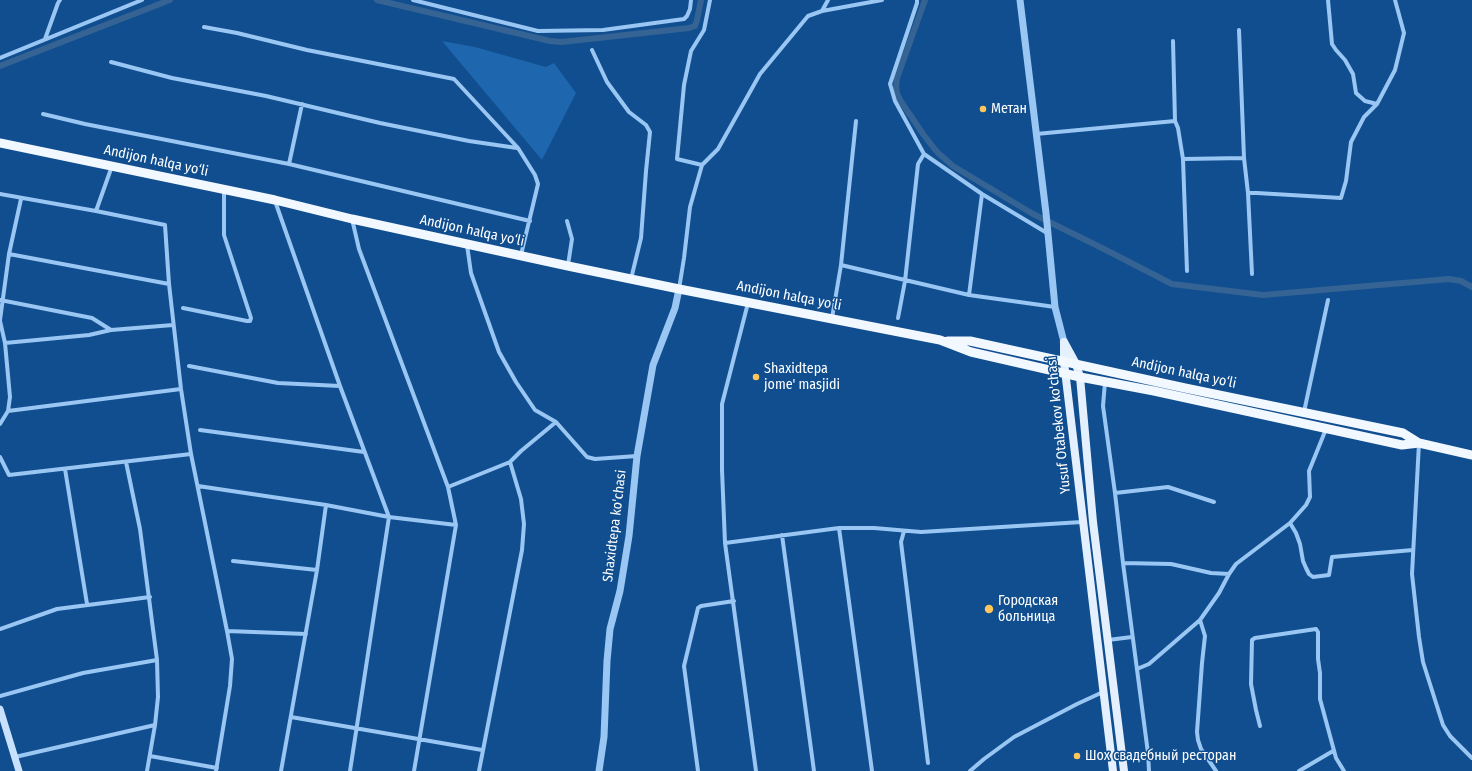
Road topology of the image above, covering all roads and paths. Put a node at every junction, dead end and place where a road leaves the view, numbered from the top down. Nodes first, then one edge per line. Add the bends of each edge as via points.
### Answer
1 (60, 0) edge
2 (142, 0) edge
3 (414, 0) edge
4 (691, 0) edge
5 (710, 0) edge
6 (828, 0) edge
7 (882, 0) edge
8 (917, 0) edge
9 (1020, 0) edge
10 (1328, 0) edge
11 (1395, 0) edge
12 (822, 11) junction
13 (204, 27) dead end
14 (1239, 30) dead end
15 (45, 39) junction
16 (1174, 41) dead end
17 (592, 50) dead end
18 (0, 58) edge
19 (111, 62) dead end
20 (302, 104) junction
21 (1377, 104) junction
22 (43, 114) dead end
23 (856, 121) dead end
24 (1175, 121) junction
25 (1036, 134) junction
26 (0, 143) edge
27 (518, 148) junction
28 (924, 154) junction
29 (1244, 158) junction
30 (1183, 159) junction
31 (289, 164) junction
32 (112, 165) junction
33 (702, 166) junction
34 (224, 190) junction
35 (1248, 193) junction
36 (0, 194) edge
37 (982, 194) junction
38 (21, 198) junction
39 (275, 200) junction
40 (96, 211) junction
41 (352, 220) junction
42 (530, 221) junction
43 (567, 221) dead end
44 (1047, 231) junction
45 (467, 244) junction
46 (9, 254) junction
47 (521, 256) junction
48 (841, 265) junction
49 (568, 266) junction
50 (1187, 271) dead end
51 (1252, 274) dead end
52 (631, 279) junction
53 (905, 281) junction
54 (169, 284) junction
55 (678, 289) junction
56 (969, 295) junction
57 (1, 300) edge
58 (1328, 300) dead end
59 (748, 303) junction
60 (1055, 307) junction
61 (183, 308) dead end
62 (898, 318) dead end
63 (832, 319) junction
64 (0, 320) edge
65 (173, 325) junction
66 (111, 330) junction
67 (940, 340) junction
68 (1064, 342) junction
69 (5, 343) junction
70 (1064, 362) junction
71 (1076, 364) junction
72 (189, 366) dead end
73 (1066, 374) junction
74 (1080, 377) junction
75 (1105, 381) junction
76 (340, 386) junction
77 (181, 389) junction
78 (8, 411) junction
79 (1304, 412) junction
80 (556, 422) junction
81 (0, 424) edge
82 (1326, 429) junction
83 (200, 430) dead end
84 (1419, 443) junction
85 (364, 452) junction
86 (191, 454) junction
87 (1472, 455) edge
88 (637, 456) junction
89 (0, 457) edge
90 (126, 462) junction
91 (510, 462) junction
92 (65, 469) junction
93 (198, 486) junction
94 (448, 487) junction
95 (1115, 493) junction
96 (1214, 502) dead end
97 (326, 505) junction
98 (389, 517) junction
99 (1082, 522) junction
100 (1290, 523) junction
101 (456, 524) junction
102 (839, 528) junction
103 (904, 531) junction
104 (782, 535) junction
105 (726, 543) junction
106 (1412, 550) junction
107 (233, 561) dead end
108 (1123, 563) junction
109 (317, 570) junction
110 (1229, 574) junction
111 (150, 597) junction
112 (734, 601) junction
113 (88, 604) junction
114 (1200, 620) junction
115 (0, 628) edge
116 (227, 631) junction
117 (306, 634) junction
118 (1132, 637) junction
119 (1108, 640) junction
120 (157, 660) junction
121 (1137, 669) junction
122 (1104, 692) junction
123 (0, 696) edge
124 (0, 709) edge
125 (291, 717) junction
126 (155, 725) junction
127 (1260, 726) dead end
128 (357, 728) junction
129 (420, 739) junction
130 (482, 750) junction
131 (1333, 751) junction
132 (1148, 753) junction
133 (150, 756) junction
134 (1122, 756) junction
135 (15, 757) junction
136 (1472, 758) edge
137 (928, 762) dead end
138 (217, 769) edge
139 (19, 771) edge
140 (147, 771) edge
141 (282, 771) edge
142 (350, 771) edge
143 (414, 771) edge
144 (479, 771) edge
145 (599, 771) edge
146 (698, 771) edge
147 (756, 771) edge
148 (814, 771) edge
149 (872, 771) edge
150 (970, 771) edge
151 (1113, 771) edge
152 (1124, 771) edge
153 (1149, 771) edge
154 (1216, 771) edge
155 (1299, 771) edge
156 (1344, 771) edge

1 - 15 street
2 - 15 street
3 - 4 street via 538,31 603,30 684,19 690,9
5 - 33 street via 704,30 691,51 684,85 677,159
6 - 12 street
7 - 12 street
8 - 28 street via 890,84 895,101
9 - 25 street
10 - 21 street via 1332,44 1353,74 1356,93 1365,101
11 - 21 street via 1404,33 1395,70
12 - 33 street via 808,16 760,74 718,149
13 - 27 street via 454,79
14 - 29 street
15 - 18 street
16 - 24 street
17 - 52 street via 607,82 629,112 650,132 641,238
19 - 20 street via 172,78
20 - 27 street via 395,126
20 - 31 street
21 - 35 street via 1364,117 1350,142 1346,181 1341,198
22 - 31 street
23 - 48 street
24 - 25 street
24 - 30 street
25 - 44 street
26 - 32 highway, Andijon halqa yo‘li
27 - 42 street via 538,184
28 - 37 street
28 - 53 street via 918,164
29 - 30 street
29 - 35 street
30 - 50 street
31 - 42 street
32 - 34 highway, Andijon halqa yo‘li
32 - 40 street
33 - 55 street via 690,207
34 - 39 highway, Andijon halqa yo‘li
34 - 61 street via 224,235 250,321
35 - 51 street
36 - 38 street
37 - 44 street
37 - 56 street
38 - 40 street
38 - 46 street
39 - 41 highway, Andijon halqa yo‘li
39 - 76 street
40 - 54 street via 165,225
41 - 45 highway, Andijon halqa yo‘li
41 - 94 street via 359,249
42 - 47 street
43 - 49 street via 572,239
44 - 60 street
45 - 47 highway, Andijon halqa yo‘li
45 - 80 street via 470,273 498,352 535,410
46 - 54 street
46 - 57 street
47 - 49 highway, Andijon halqa yo‘li
48 - 53 street
48 - 63 street
49 - 52 highway, Andijon halqa yo‘li
52 - 55 highway, Andijon halqa yo‘li
53 - 56 street
53 - 62 street
54 - 65 street
55 - 59 highway, Andijon halqa yo‘li
55 - 88 street, Shaxidtepa ko'chasi via 675,308 652,365
56 - 60 street
57 - 64 street
57 - 66 street via 92,318
58 - 79 street
59 - 63 highway, Andijon halqa yo‘li
59 - 105 street via 722,404
60 - 68 street
63 - 67 highway, Andijon halqa yo‘li
64 - 69 street
65 - 66 street
65 - 77 street
66 - 69 street via 90,335
67 - 70 highway, Andijon halqa yo‘li via 970,341
67 - 73 highway, Andijon halqa yo‘li via 971,352
68 - 70 main road, Yusuf Otabekov ko'chasi
68 - 71 main road, Yusuf Otabekov ko'chasi
69 - 78 street via 10,397
70 - 71 highway, Andijon halqa yo‘li
70 - 73 main road, Yusuf Otabekov ko'chasi
71 - 74 main road, Yusuf Otabekov ko'chasi
71 - 79 highway, Andijon halqa yo‘li
72 - 76 street via 278,383
73 - 74 highway, Andijon halqa yo‘li
73 - 99 main road, Yusuf Otabekov ko'chasi
74 - 75 highway, Andijon halqa yo‘li
74 - 119 main road, Yusuf Otabekov ko'chasi via 1093,522
75 - 82 highway, Andijon halqa yo‘li
75 - 95 street via 1104,406
76 - 85 street
77 - 78 street
77 - 86 street
78 - 81 street
79 - 84 highway, Andijon halqa yo‘li via 1403,432
80 - 88 street via 587,457 595,459
80 - 91 street
82 - 84 highway, Andijon halqa yo‘li via 1402,445
82 - 100 street via 1309,471 1309,501
83 - 85 street
84 - 87 highway, Andijon halqa yo‘li
84 - 106 street
85 - 98 street
86 - 90 street
86 - 93 street
88 - 145 street, Shaxidtepa ko'chasi via 629,536 620,591 610,629 604,737
89 - 92 street via 8,475
90 - 92 street
90 - 111 street via 140,529
91 - 94 street
91 - 130 street via 521,499 524,524 522,550
92 - 113 street
93 - 97 street
93 - 116 street
94 - 101 street
95 - 96 street via 1168,487
95 - 108 street
97 - 98 street
97 - 109 street
98 - 101 street
98 - 128 street
99 - 103 street
99 - 122 main road, Yusuf Otabekov ko'chasi
100 - 106 street via 1300,544 1303,561 1313,577 1329,575 1332,557
100 - 110 street via 1243,558
101 - 129 street
102 - 103 street
102 - 104 street
102 - 149 street
103 - 137 street via 901,542
104 - 105 street
104 - 148 street
105 - 112 street
106 - 136 street via 1412,574 1423,662 1442,725
107 - 109 street
108 - 110 street via 1171,564 1211,573
108 - 118 street
109 - 117 street
110 - 114 street via 1219,594
111 - 113 street
111 - 120 street
112 - 146 street via 698,608 684,666
112 - 147 street
113 - 115 street via 56,610
114 - 121 street via 1149,664
114 - 154 street via 1205,636 1197,732 1202,749
116 - 117 street
116 - 138 street via 232,659
117 - 125 street
118 - 119 street
118 - 121 street
119 - 134 main road, Yusuf Otabekov ko'chasi
120 - 123 street via 84,674
120 - 126 street via 158,697
121 - 132 street
122 - 150 street via 1014,737
122 - 151 main road, Yusuf Otabekov ko'chasi
124 - 135 main road
125 - 128 street
125 - 141 street
126 - 133 street
126 - 135 street
127 - 131 street via 1252,684 1252,640 1316,629 1320,699
128 - 129 street
128 - 142 street
129 - 130 street
129 - 143 street
130 - 144 street
131 - 155 street
131 - 156 street
132 - 134 street
132 - 153 street
133 - 138 street
133 - 140 street
134 - 152 main road, Yusuf Otabekov ko'chasi
135 - 139 main road

